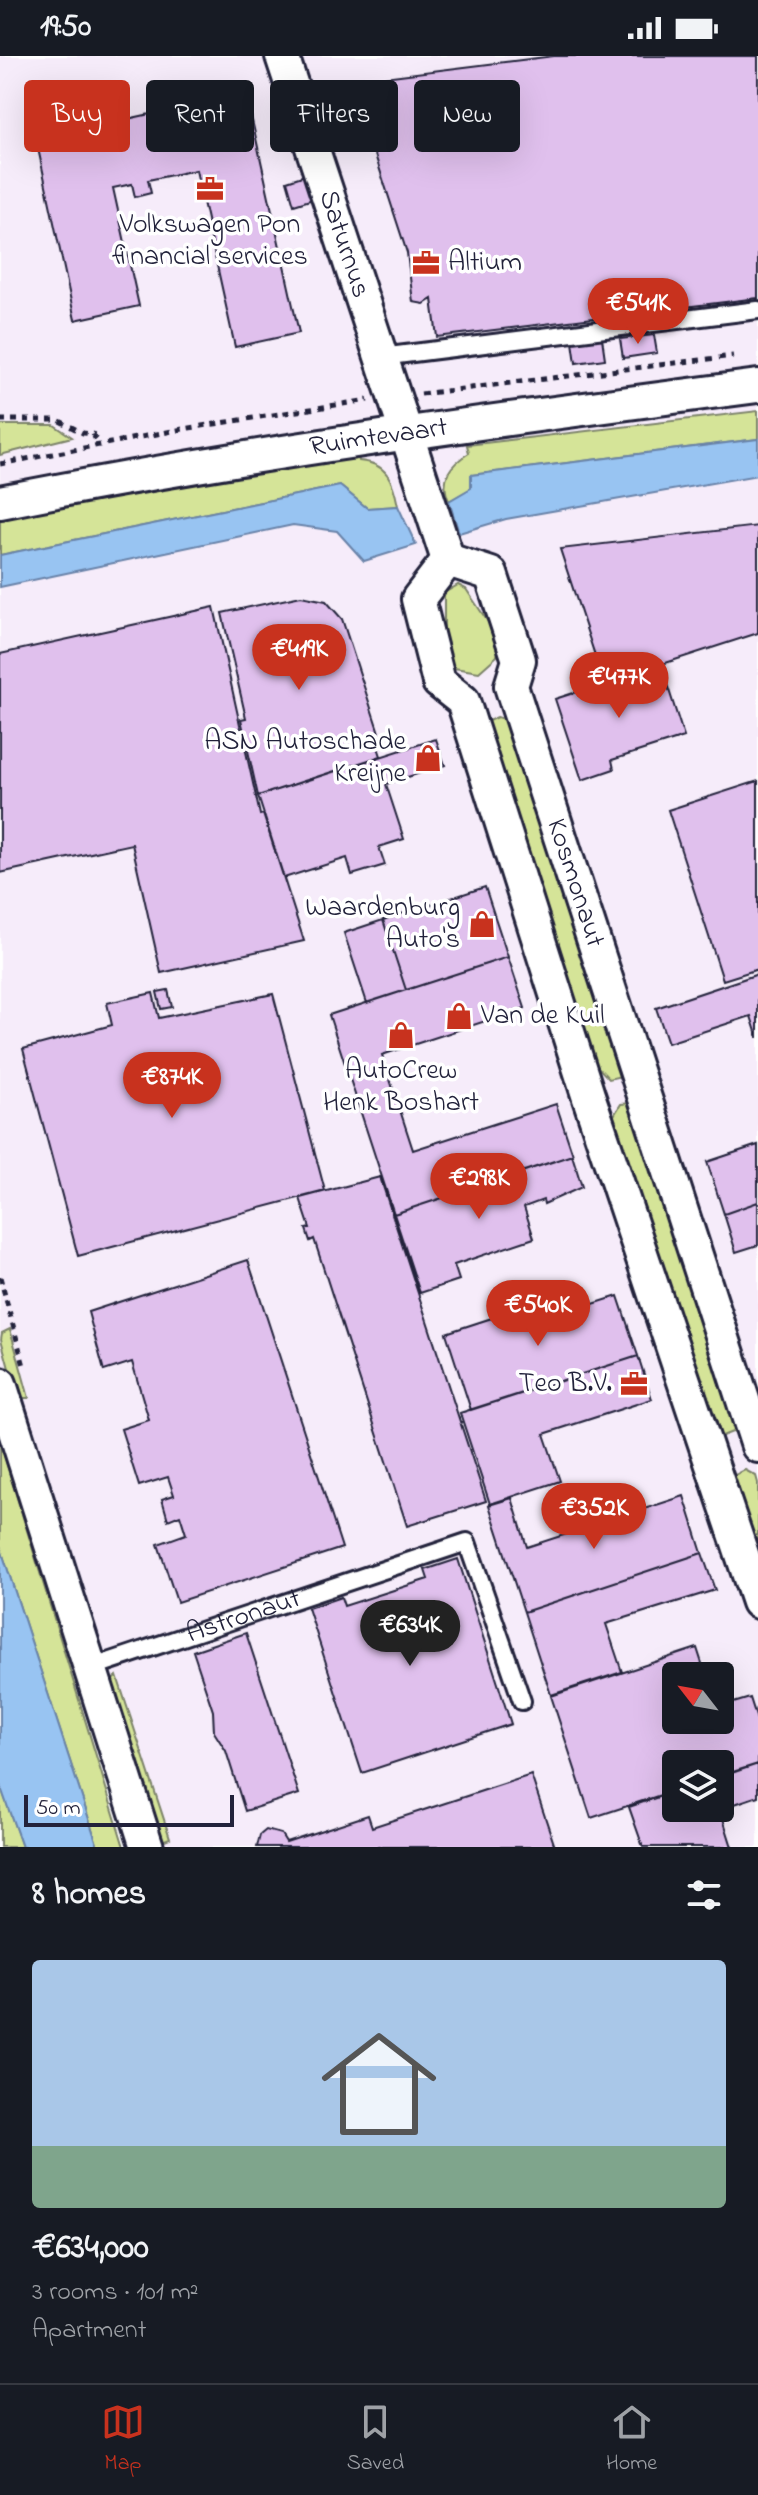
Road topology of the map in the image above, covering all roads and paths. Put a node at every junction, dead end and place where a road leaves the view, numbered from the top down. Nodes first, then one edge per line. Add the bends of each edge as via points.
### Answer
1 (282, 56) edge
2 (758, 310) edge
3 (742, 355) dead end
4 (381, 357) junction
5 (758, 386) edge
6 (395, 397) junction
7 (0, 420) edge
8 (405, 431) junction
9 (98, 445) junction
10 (0, 464) edge
11 (0, 502) edge
12 (445, 551) junction
13 (511, 686) junction
14 (463, 701) junction
15 (639, 1081) junction
16 (588, 1095) junction
17 (0, 1384) edge
18 (757, 1444) edge
19 (708, 1455) junction
20 (758, 1602) edge
21 (90, 1668) junction
22 (522, 1701) dead end
23 (147, 1847) edge

1 - 4 street, Saturnus
2 - 4 lane
3 - 6 path, Ruimtevaart
4 - 6 street, Saturnus
5 - 8 street, Ruimtevaart
6 - 8 street, Saturnus
6 - 9 path, Ruimtevaart
7 - 9 path via 58,420 93,434
8 - 11 street, Ruimtevaart
8 - 12 street
9 - 10 path, Ruimtevaart
12 - 13 street, Kosmonaut via 491,574 519,660
12 - 14 street, Kosmonaut via 418,599 439,682
13 - 14 street
13 - 15 street, Kosmonaut
14 - 16 street, Kosmonaut
15 - 16 street
15 - 18 street, Kosmonaut
16 - 19 street, Kosmonaut
17 - 21 street
18 - 19 street, Kosmonaut
19 - 20 street, Kosmonaut
21 - 22 lane, Astronaut via 467,1542
21 - 23 street

